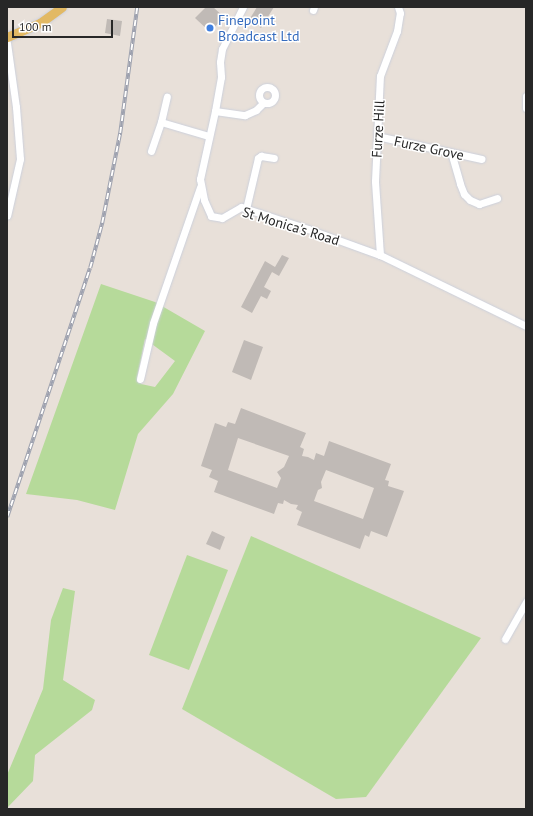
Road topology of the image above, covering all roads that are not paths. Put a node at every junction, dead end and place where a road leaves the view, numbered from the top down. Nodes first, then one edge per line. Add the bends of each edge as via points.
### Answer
1 (62, 7) edge
2 (243, 7) edge
3 (398, 7) edge
4 (7, 37) edge
5 (7, 43) edge
6 (526, 96) edge
7 (167, 97) dead end
8 (263, 103) dead end
9 (526, 108) edge
10 (215, 111) junction
11 (161, 122) junction
12 (209, 136) junction
13 (377, 136) junction
14 (152, 151) dead end
15 (452, 152) junction
16 (274, 158) dead end
17 (482, 159) dead end
18 (200, 186) junction
19 (497, 198) dead end
20 (246, 209) junction
21 (7, 216) edge
22 (380, 255) junction
23 (526, 326) edge
24 (140, 379) dead end
25 (526, 602) edge
26 (505, 639) dead end

1 - 4 main road via 40,23
2 - 10 street, St Monica's Road via 222,49 221,77
3 - 13 street, Furze Hill via 400,13 397,31 380,76
5 - 21 street via 20,159
6 - 9 street
7 - 11 street
8 - 10 street via 245,115
10 - 12 street, St Monica's Road
11 - 12 street
11 - 14 street
12 - 18 street, St Monica's Road
13 - 15 street, Furze Grove
13 - 22 street, Furze Hill via 375,182
15 - 17 street, Furze Grove
15 - 19 street via 464,194 479,204
16 - 20 street via 258,158
18 - 20 street, St Monica's Road via 212,216 222,218 241,207
18 - 24 street via 153,323
20 - 22 street, St Monica's Road
22 - 23 street, St Monica's Road
25 - 26 street

